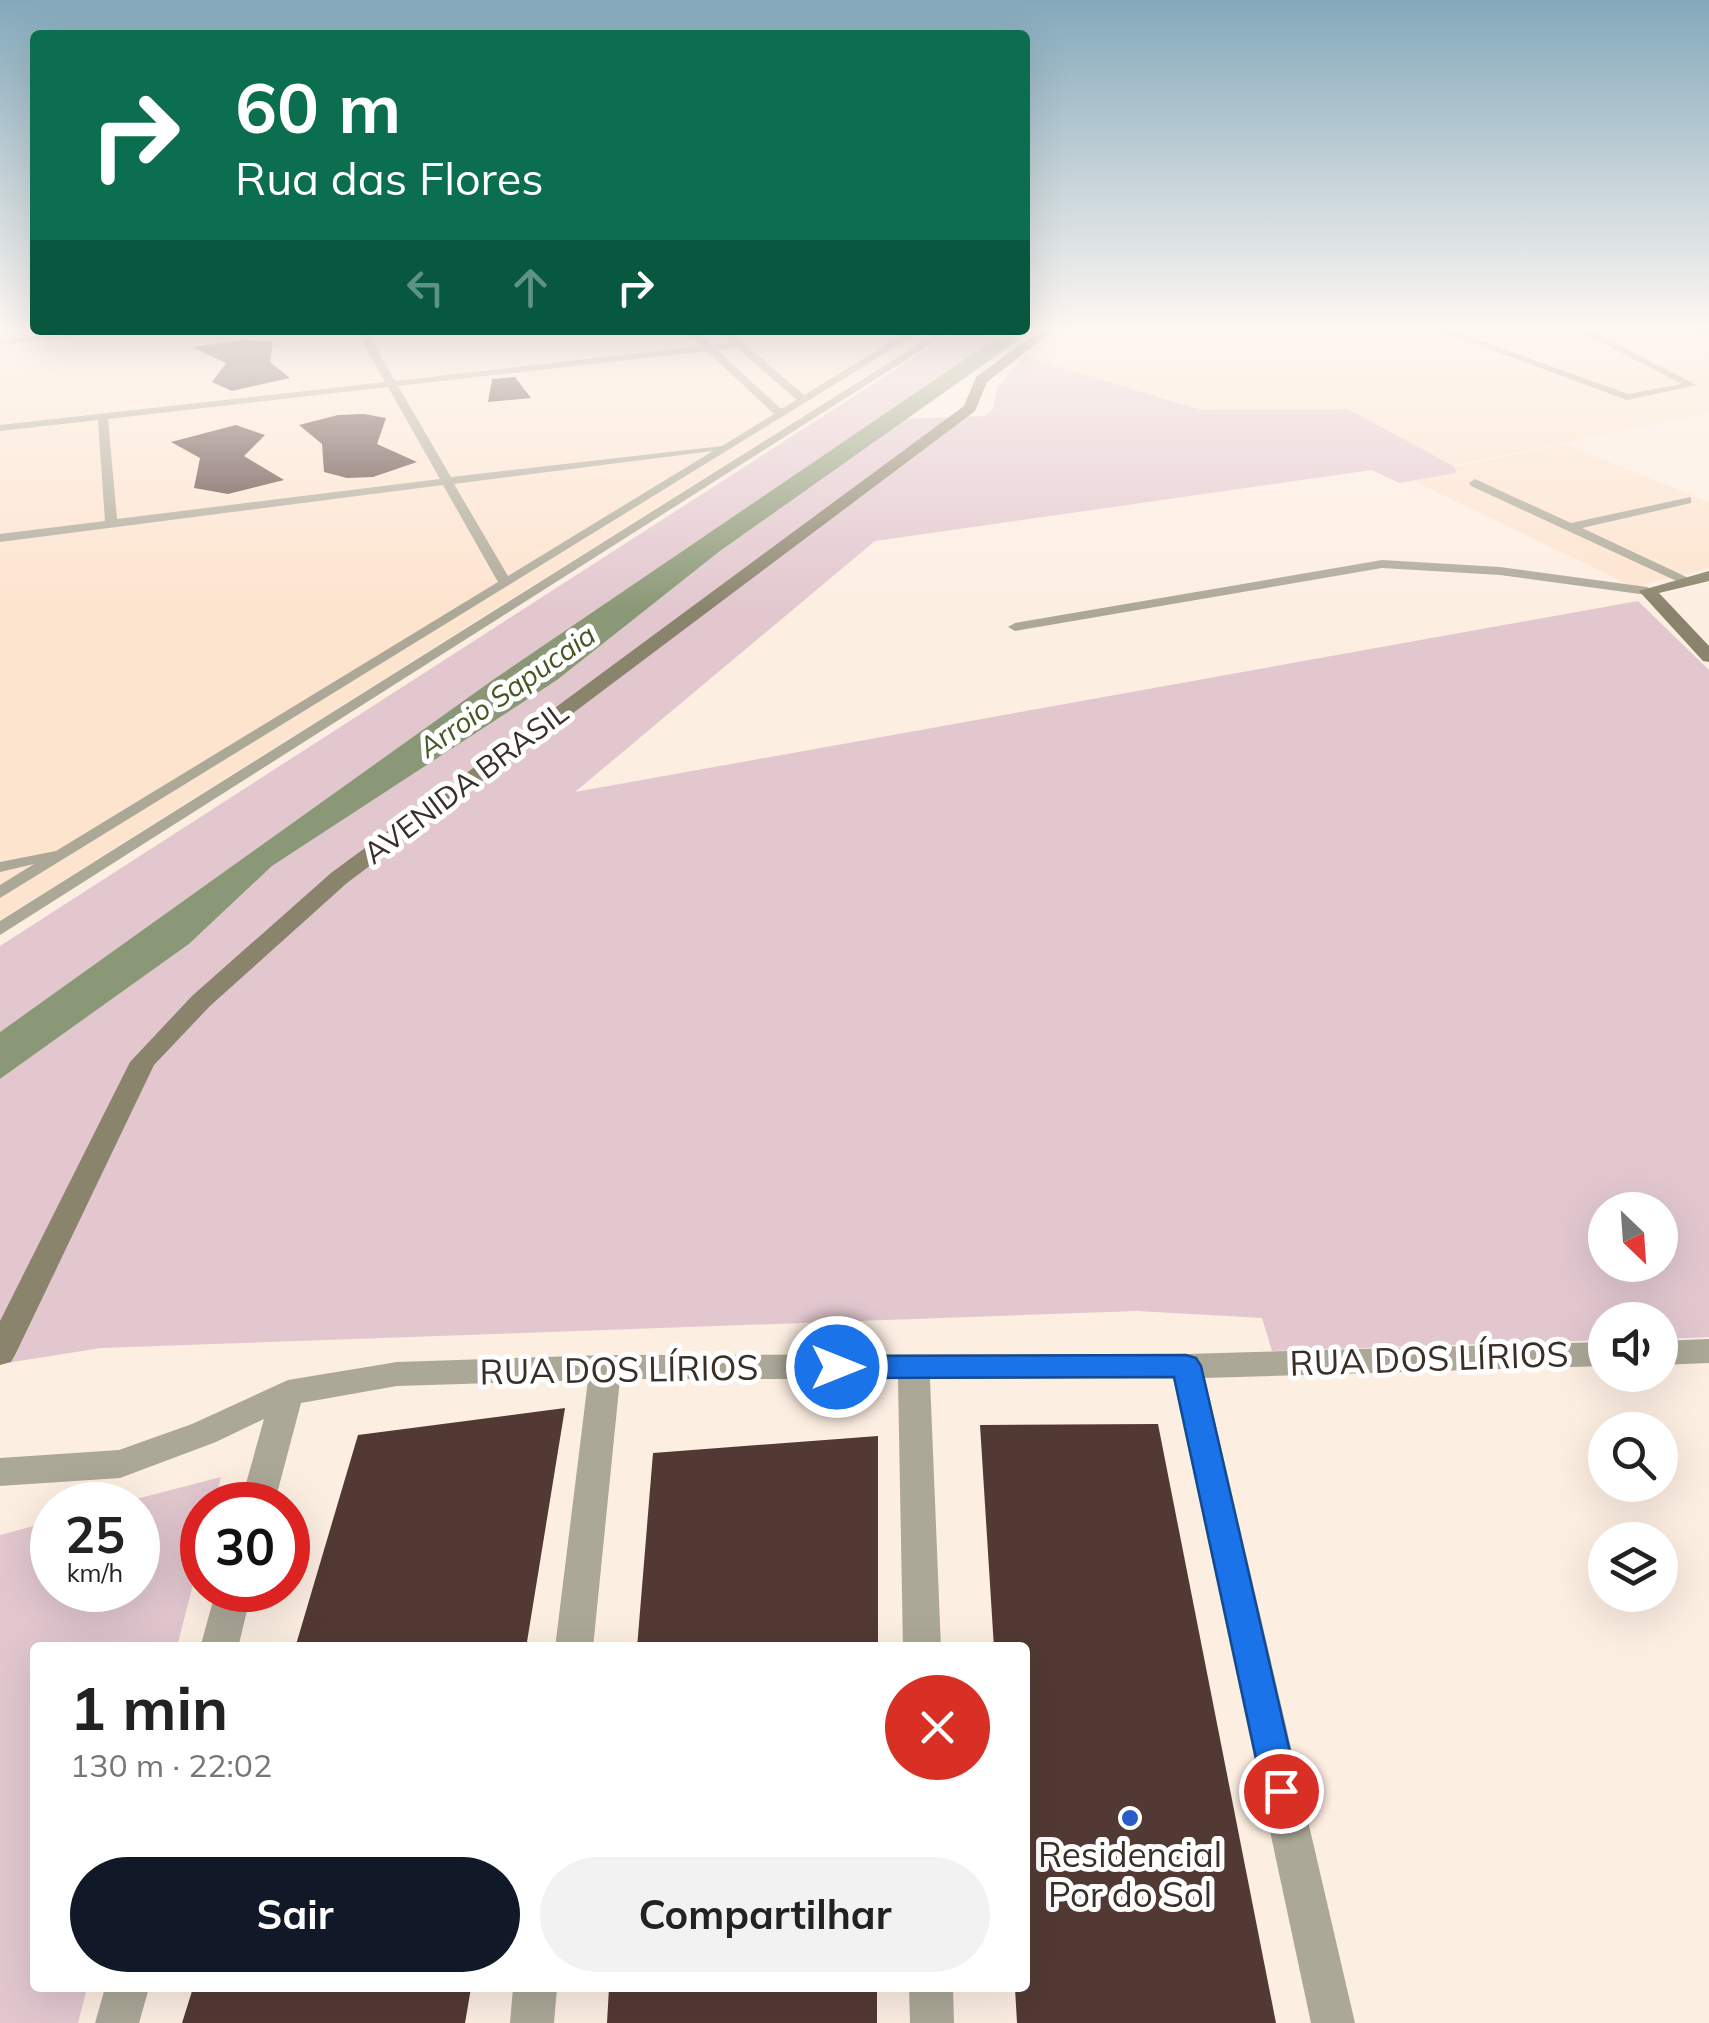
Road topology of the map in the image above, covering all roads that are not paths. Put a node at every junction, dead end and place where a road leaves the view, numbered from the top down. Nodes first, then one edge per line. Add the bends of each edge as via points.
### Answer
1 (78, 420) edge
2 (103, 420) edge
3 (412, 420) edge
4 (768, 420) edge
5 (805, 420) edge
6 (953, 420) edge
7 (0, 428) edge
8 (727, 446) junction
9 (447, 480) junction
10 (1475, 484) dead end
11 (1687, 500) dead end
12 (111, 524) junction
13 (1570, 527) junction
14 (0, 538) edge
15 (1709, 576) edge
16 (1688, 581) junction
17 (505, 583) junction
18 (1648, 591) junction
19 (1016, 627) dead end
20 (1709, 657) edge
21 (74, 850) junction
22 (0, 867) edge
23 (0, 894) edge
24 (0, 930) edge
25 (1709, 1351) edge
26 (0, 1352) edge
27 (1678, 1352) edge
28 (1588, 1354) edge
29 (1186, 1366) junction
30 (605, 1367) junction
31 (914, 1367) junction
32 (288, 1392) junction
33 (3, 1475) edge
34 (264, 1482) edge
35 (228, 1612) edge
36 (221, 1642) edge
37 (575, 1642) edge
38 (922, 1642) edge
39 (126, 1992) edge
40 (536, 1992) edge
41 (932, 1992) edge
42 (117, 2023) edge
43 (532, 2023) edge
44 (932, 2023) edge
45 (1333, 2023) edge

1 - 7 lane
2 - 12 lane
3 - 9 lane
4 - 8 lane
5 - 24 lane
6 - 26 main road, AVENIDA BRASIL via 339,878 201,1000 143,1062
8 - 9 lane
8 - 17 lane
9 - 12 lane
9 - 17 lane
10 - 13 lane
11 - 13 lane
12 - 14 lane
13 - 16 lane
15 - 16 main road
16 - 18 main road
17 - 21 lane
18 - 19 lane via 1382,564
18 - 20 main road
21 - 22 lane
21 - 23 lane
25 - 27 street
28 - 29 street, RUA DOS LÍRIOS
29 - 31 street, RUA DOS LÍRIOS
29 - 45 street
30 - 31 street, RUA DOS LÍRIOS
30 - 32 street, RUA DOS LÍRIOS via 397,1374
30 - 37 street
31 - 38 street
32 - 33 street, RUA DOS LÍRIOS via 120,1464
32 - 34 street
35 - 36 street
39 - 42 street
40 - 43 street
41 - 44 street

